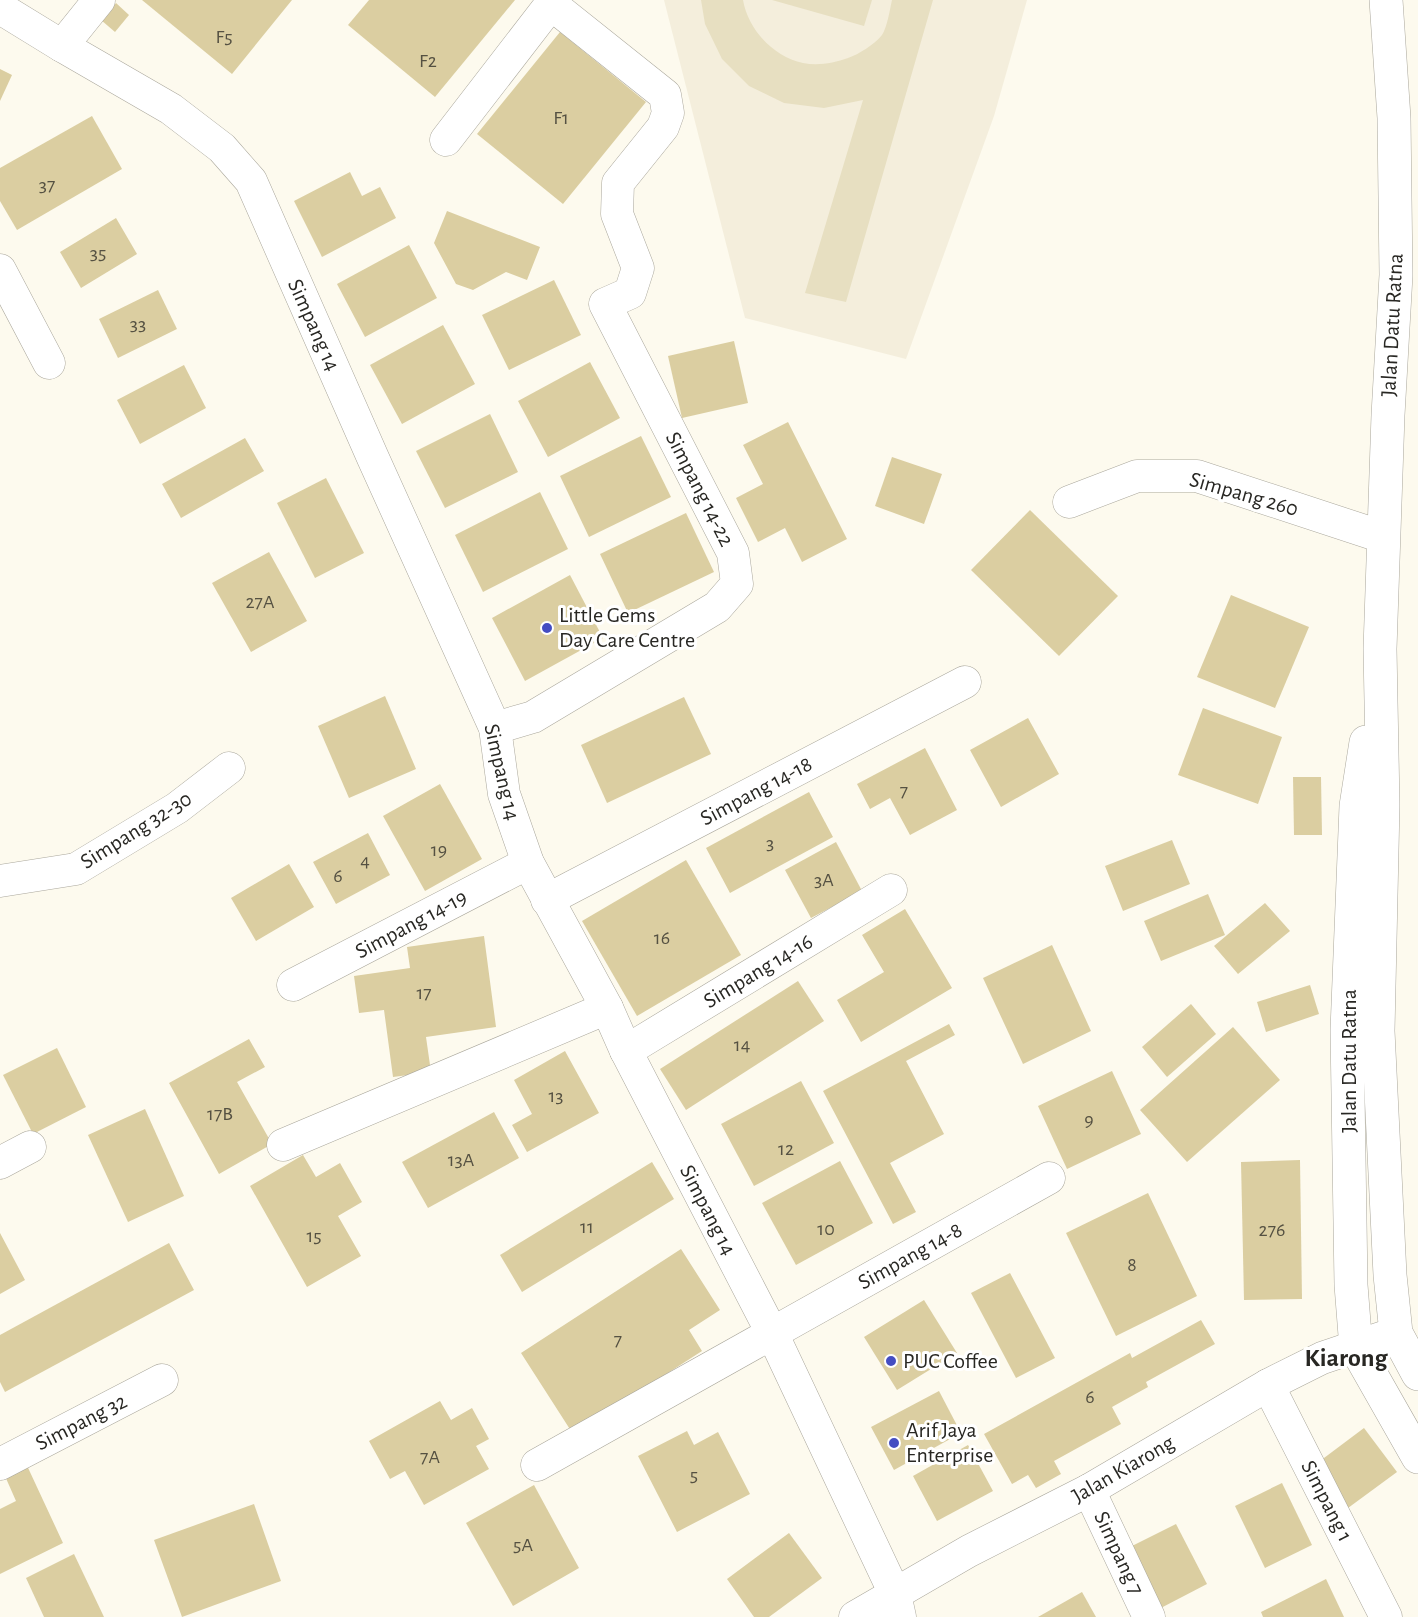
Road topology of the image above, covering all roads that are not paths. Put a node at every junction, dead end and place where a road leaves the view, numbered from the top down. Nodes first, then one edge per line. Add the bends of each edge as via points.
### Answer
1 (99, 0) edge
2 (1386, 0) edge
3 (553, 2) edge
4 (0, 8) edge
5 (62, 46) junction
6 (446, 140) dead end
7 (0, 270) edge
8 (1407, 276) edge
9 (49, 363) dead end
10 (1069, 502) dead end
11 (1383, 537) junction
12 (1380, 649) junction
13 (965, 682) dead end
14 (495, 728) junction
15 (229, 768) dead end
16 (528, 863) junction
17 (0, 881) edge
18 (891, 890) dead end
19 (547, 900) junction
20 (293, 985) dead end
21 (606, 1008) junction
22 (626, 1052) junction
23 (283, 1145) dead end
24 (30, 1147) dead end
25 (0, 1163) edge
26 (1048, 1178) dead end
27 (772, 1334) junction
28 (1396, 1334) junction
29 (1356, 1348) junction
30 (1418, 1374) edge
31 (162, 1380) dead end
32 (1268, 1384) junction
33 (1418, 1458) edge
34 (0, 1464) edge
35 (537, 1464) dead end
36 (1089, 1490) junction
37 (897, 1606) edge
38 (855, 1617) edge
39 (1149, 1617) edge
40 (1386, 1617) edge

1 - 5 street
2 - 8 main road, Jalan Datu Ratna
3 - 6 street
3 - 14 street, Simpang 14-22 via 665,94 668,112 663,127 618,183 617,214 638,268 630,293 605,304 733,553 737,584 717,607 533,717
4 - 5 street, Simpang 14
5 - 14 street, Simpang 14 via 171,109 222,148 251,181
7 - 9 street
8 - 11 main road, Jalan Datu Ratna via 1388,415
10 - 11 street, Simpang 260 via 1137,476 1197,476
11 - 12 main road, Jalan Datu Ratna
12 - 28 main road, Jalan Datu Ratna via 1383,805 1378,1031
12 - 29 main road, Jalan Datu Ratna via 1356,806 1347,1030 1351,1285
13 - 19 street, Simpang 14-18
14 - 16 street, Simpang 14 via 504,794
15 - 17 street, Simpang 32-30 via 177,808 76,869
16 - 19 street, Simpang 14
16 - 20 street, Simpang 14-19
18 - 22 street, Simpang 14-16
19 - 21 street, Simpang 14
21 - 22 street, Simpang 14
21 - 23 street
22 - 27 street, Simpang 14
24 - 25 street
26 - 27 street, Simpang 14-8
27 - 35 street, Simpang 14-8
27 - 37 street, Simpang 14
28 - 29 street, Jalan Kiarong
28 - 30 main road, Jalan Datu Ratna
29 - 32 street, Jalan Kiarong via 1322,1358
29 - 33 main road, Jalan Datu Ratna
31 - 34 street, Simpang 32
32 - 36 street, Jalan Kiarong
32 - 40 street, Simpang 1
36 - 37 street, Jalan Kiarong via 969,1551
36 - 39 street, Simpang 7
37 - 38 street, Jalan Kiarong

